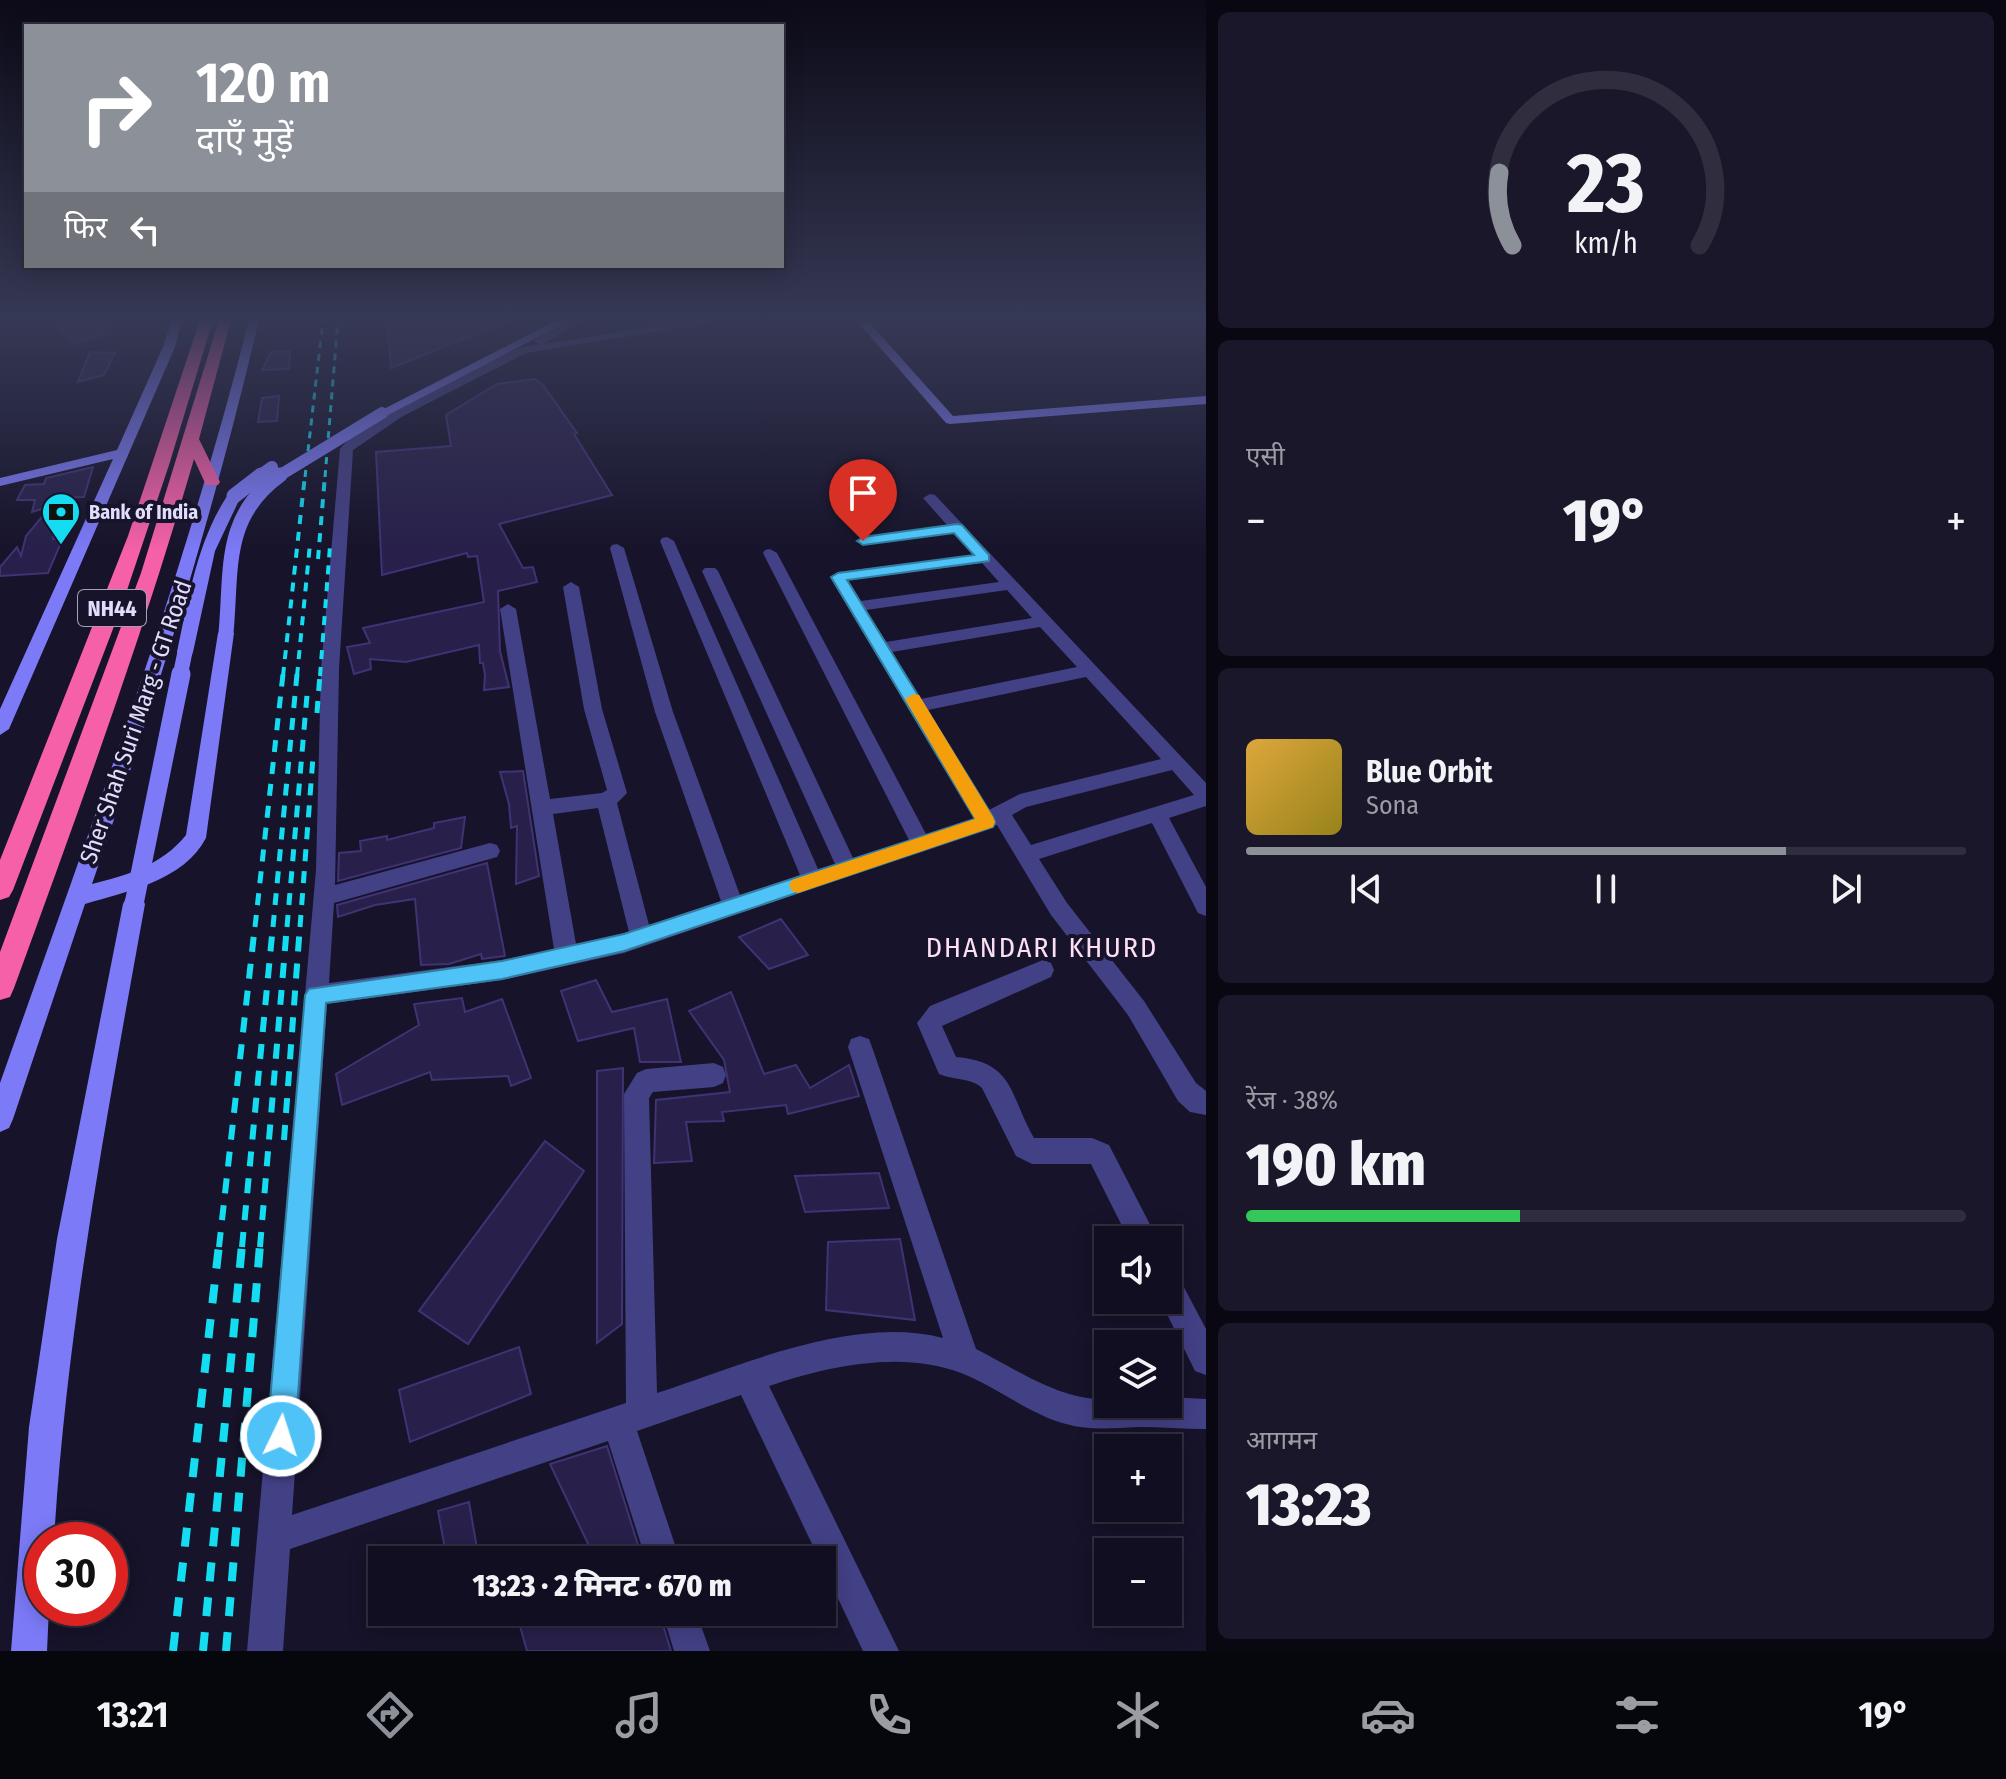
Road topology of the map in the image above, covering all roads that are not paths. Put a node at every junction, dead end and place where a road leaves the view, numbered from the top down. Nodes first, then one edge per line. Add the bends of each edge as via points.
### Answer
1 (147, 397) edge
2 (185, 397) edge
3 (205, 397) edge
4 (234, 397) edge
5 (414, 397) edge
6 (430, 397) edge
7 (930, 397) edge
8 (1206, 400) edge
9 (382, 413) junction
10 (194, 442) junction
11 (122, 453) junction
12 (0, 482) edge
13 (212, 482) junction
14 (930, 498) dead end
15 (957, 528) junction
16 (667, 541) dead end
17 (863, 541) dead end
18 (617, 548) dead end
19 (770, 553) dead end
20 (984, 558) junction
21 (710, 571) dead end
22 (1009, 585) junction
23 (571, 587) dead end
24 (854, 607) junction
25 (508, 609) dead end
26 (1045, 621) junction
27 (881, 648) junction
28 (1092, 670) junction
29 (918, 706) junction
30 (1, 724) edge
31 (1176, 762) junction
32 (1206, 797) edge
33 (606, 800) junction
34 (542, 808) junction
35 (1157, 814) junction
36 (994, 818) junction
37 (921, 844) junction
38 (490, 851) dead end
39 (1026, 855) junction
40 (848, 869) junction
41 (813, 881) junction
42 (0, 890) edge
43 (324, 897) junction
44 (75, 898) junction
45 (733, 905) junction
46 (1206, 907) edge
47 (641, 937) junction
48 (567, 957) junction
49 (1043, 970) dead end
50 (0, 988) edge
51 (316, 995) junction
52 (860, 1047) dead end
53 (714, 1075) dead end
54 (1206, 1103) edge
55 (0, 1119) edge
56 (1137, 1226) edge
57 (1182, 1313) edge
58 (965, 1359) junction
59 (1206, 1360) edge
60 (749, 1378) junction
61 (1206, 1414) edge
62 (630, 1418) junction
63 (274, 1538) junction
64 (660, 1546) edge
65 (684, 1626) edge
66 (29, 1651) edge
67 (265, 1651) edge
68 (692, 1651) edge
69 (881, 1651) edge

1 - 11 street
2 - 42 highway, NH44 via 141,530
3 - 10 highway, NH44
4 - 13 street, Sher Shah Suri Marg - GT Road
5 - 9 street
6 - 43 street via 347,449 330,669
7 - 8 street via 950,420
9 - 44 street, bridge via 293,468 252,499 241,515 196,838 159,870
9 - 66 street, bridge via 323,439 251,481 221,513 212,536 134,904 71,1239 45,1427
10 - 13 highway
10 - 50 highway, Sher Shah Suri Marg - GT Road / NH44 via 126,648
11 - 12 street
11 - 30 street
13 - 44 street, Sher Shah Suri Marg - GT Road via 188,572
14 - 15 street
15 - 17 street
15 - 20 street
16 - 41 street
18 - 45 street via 664,712
19 - 37 street
20 - 22 street
20 - 24 street via 839,576
21 - 40 street
22 - 24 street
22 - 26 street
23 - 33 street via 593,709 616,788 613,798
24 - 27 street
25 - 34 street
26 - 27 street
26 - 28 street
27 - 29 street
28 - 29 street
28 - 31 street
29 - 36 street
31 - 32 street
31 - 36 street via 1020,801
32 - 35 street
33 - 34 street
33 - 47 street
34 - 48 street
35 - 39 street
35 - 46 street
36 - 37 street
36 - 39 street
37 - 40 street
38 - 43 street
39 - 54 street via 1059,909 1136,1008 1187,1092
40 - 41 street
41 - 45 street
43 - 51 street
44 - 55 street, Sher Shah Suri Marg - GT Road
45 - 47 street
47 - 48 street
48 - 51 street
49 - 56 street via 938,1014 929,1023 931,1030 948,1066 977,1070 990,1079 1025,1147 1100,1154
51 - 63 street
52 - 58 street
53 - 62 street via 646,1081 636,1094
57 - 59 street
58 - 60 street via 920,1347 866,1350 801,1360
58 - 61 street via 1078,1412
60 - 62 street
60 - 69 street
62 - 63 street
62 - 64 street
63 - 67 street
65 - 68 street

